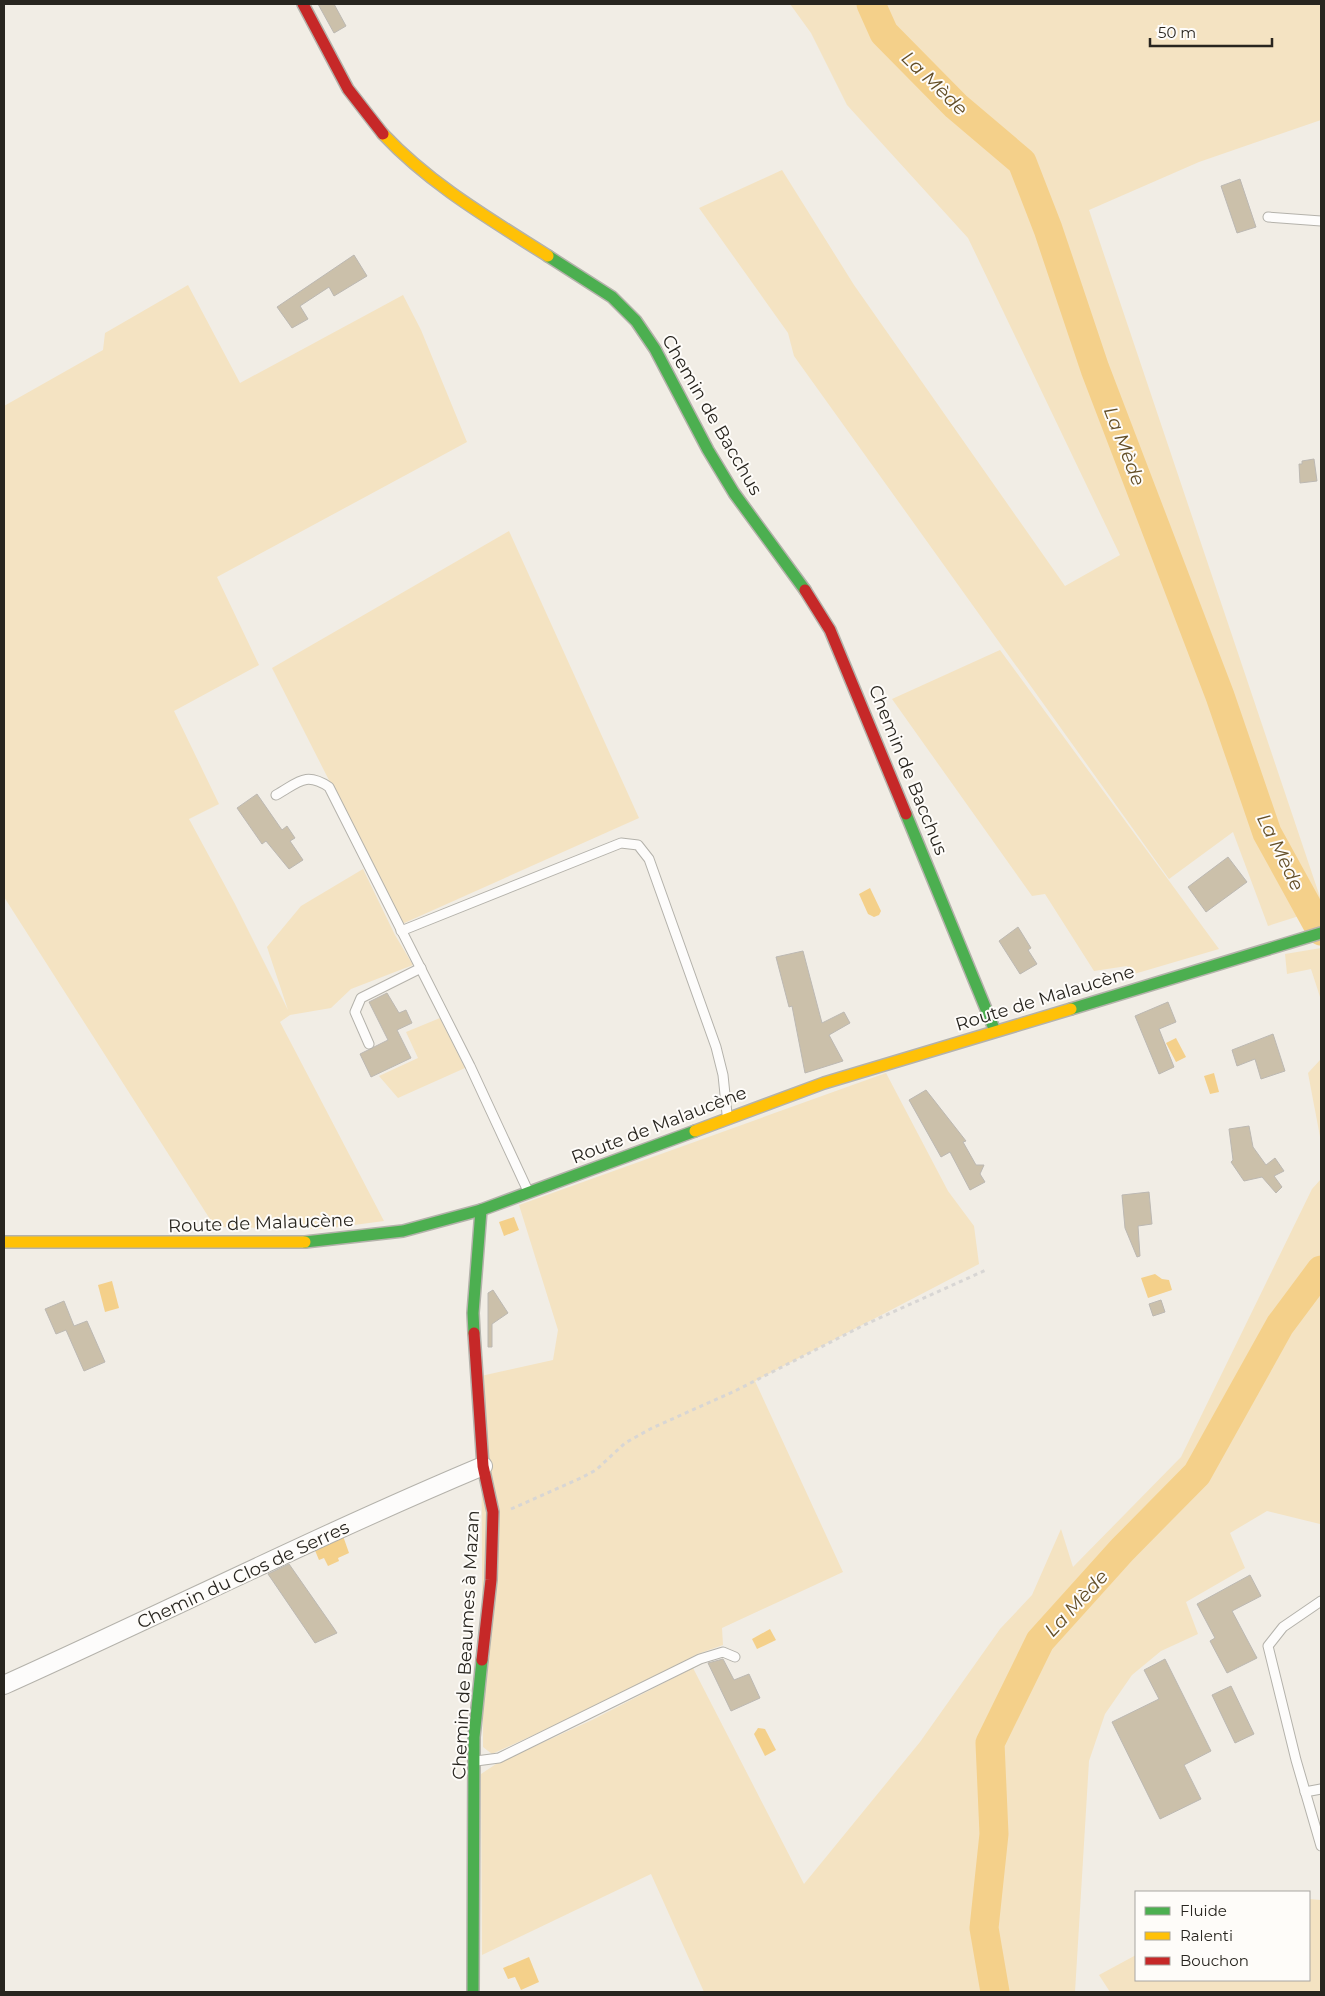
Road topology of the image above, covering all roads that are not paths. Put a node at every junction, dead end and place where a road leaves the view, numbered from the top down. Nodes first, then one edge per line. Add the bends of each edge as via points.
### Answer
1 (303, 4) edge
2 (1268, 217) dead end
3 (1321, 220) edge
4 (276, 795) dead end
5 (400, 931) junction
6 (1316, 934) edge
7 (421, 968) junction
8 (994, 1031) junction
9 (369, 1044) dead end
10 (728, 1117) junction
11 (529, 1193) junction
12 (481, 1210) junction
13 (4, 1242) edge
14 (483, 1466) junction
15 (1321, 1601) edge
16 (735, 1657) dead end
17 (4, 1685) edge
18 (476, 1760) junction
19 (1321, 1789) edge
20 (1305, 1792) junction
21 (1321, 1846) edge
22 (473, 1992) edge

1 - 8 street, Chemin de Bacchus via 348,89 373,123 404,156 458,199 612,297 636,321 734,493 802,584 830,630
2 - 3 lane
4 - 5 lane via 304,779 316,778 329,787
5 - 7 lane
5 - 10 lane via 621,844 638,845 649,859 716,1047
6 - 8 street, Route de Malaucène
7 - 9 lane via 361,998 355,1012
7 - 11 lane
8 - 10 street, Route de Malaucène via 824,1082
10 - 11 street, Route de Malaucène
11 - 12 street, Route de Malaucène
12 - 13 street, Route de Malaucène via 403,1231 319,1242
12 - 14 street, Chemin de Beaumes à Mazan via 473,1313
14 - 17 street, Chemin du Clos de Serres via 409,1497
14 - 18 street, Chemin de Beaumes à Mazan via 493,1512 490,1580 474,1737
15 - 20 lane via 1283,1627 1268,1646
16 - 18 lane via 723,1652 700,1659 499,1758
18 - 22 street, Chemin de Beaumes à Mazan
19 - 20 lane
20 - 21 lane

